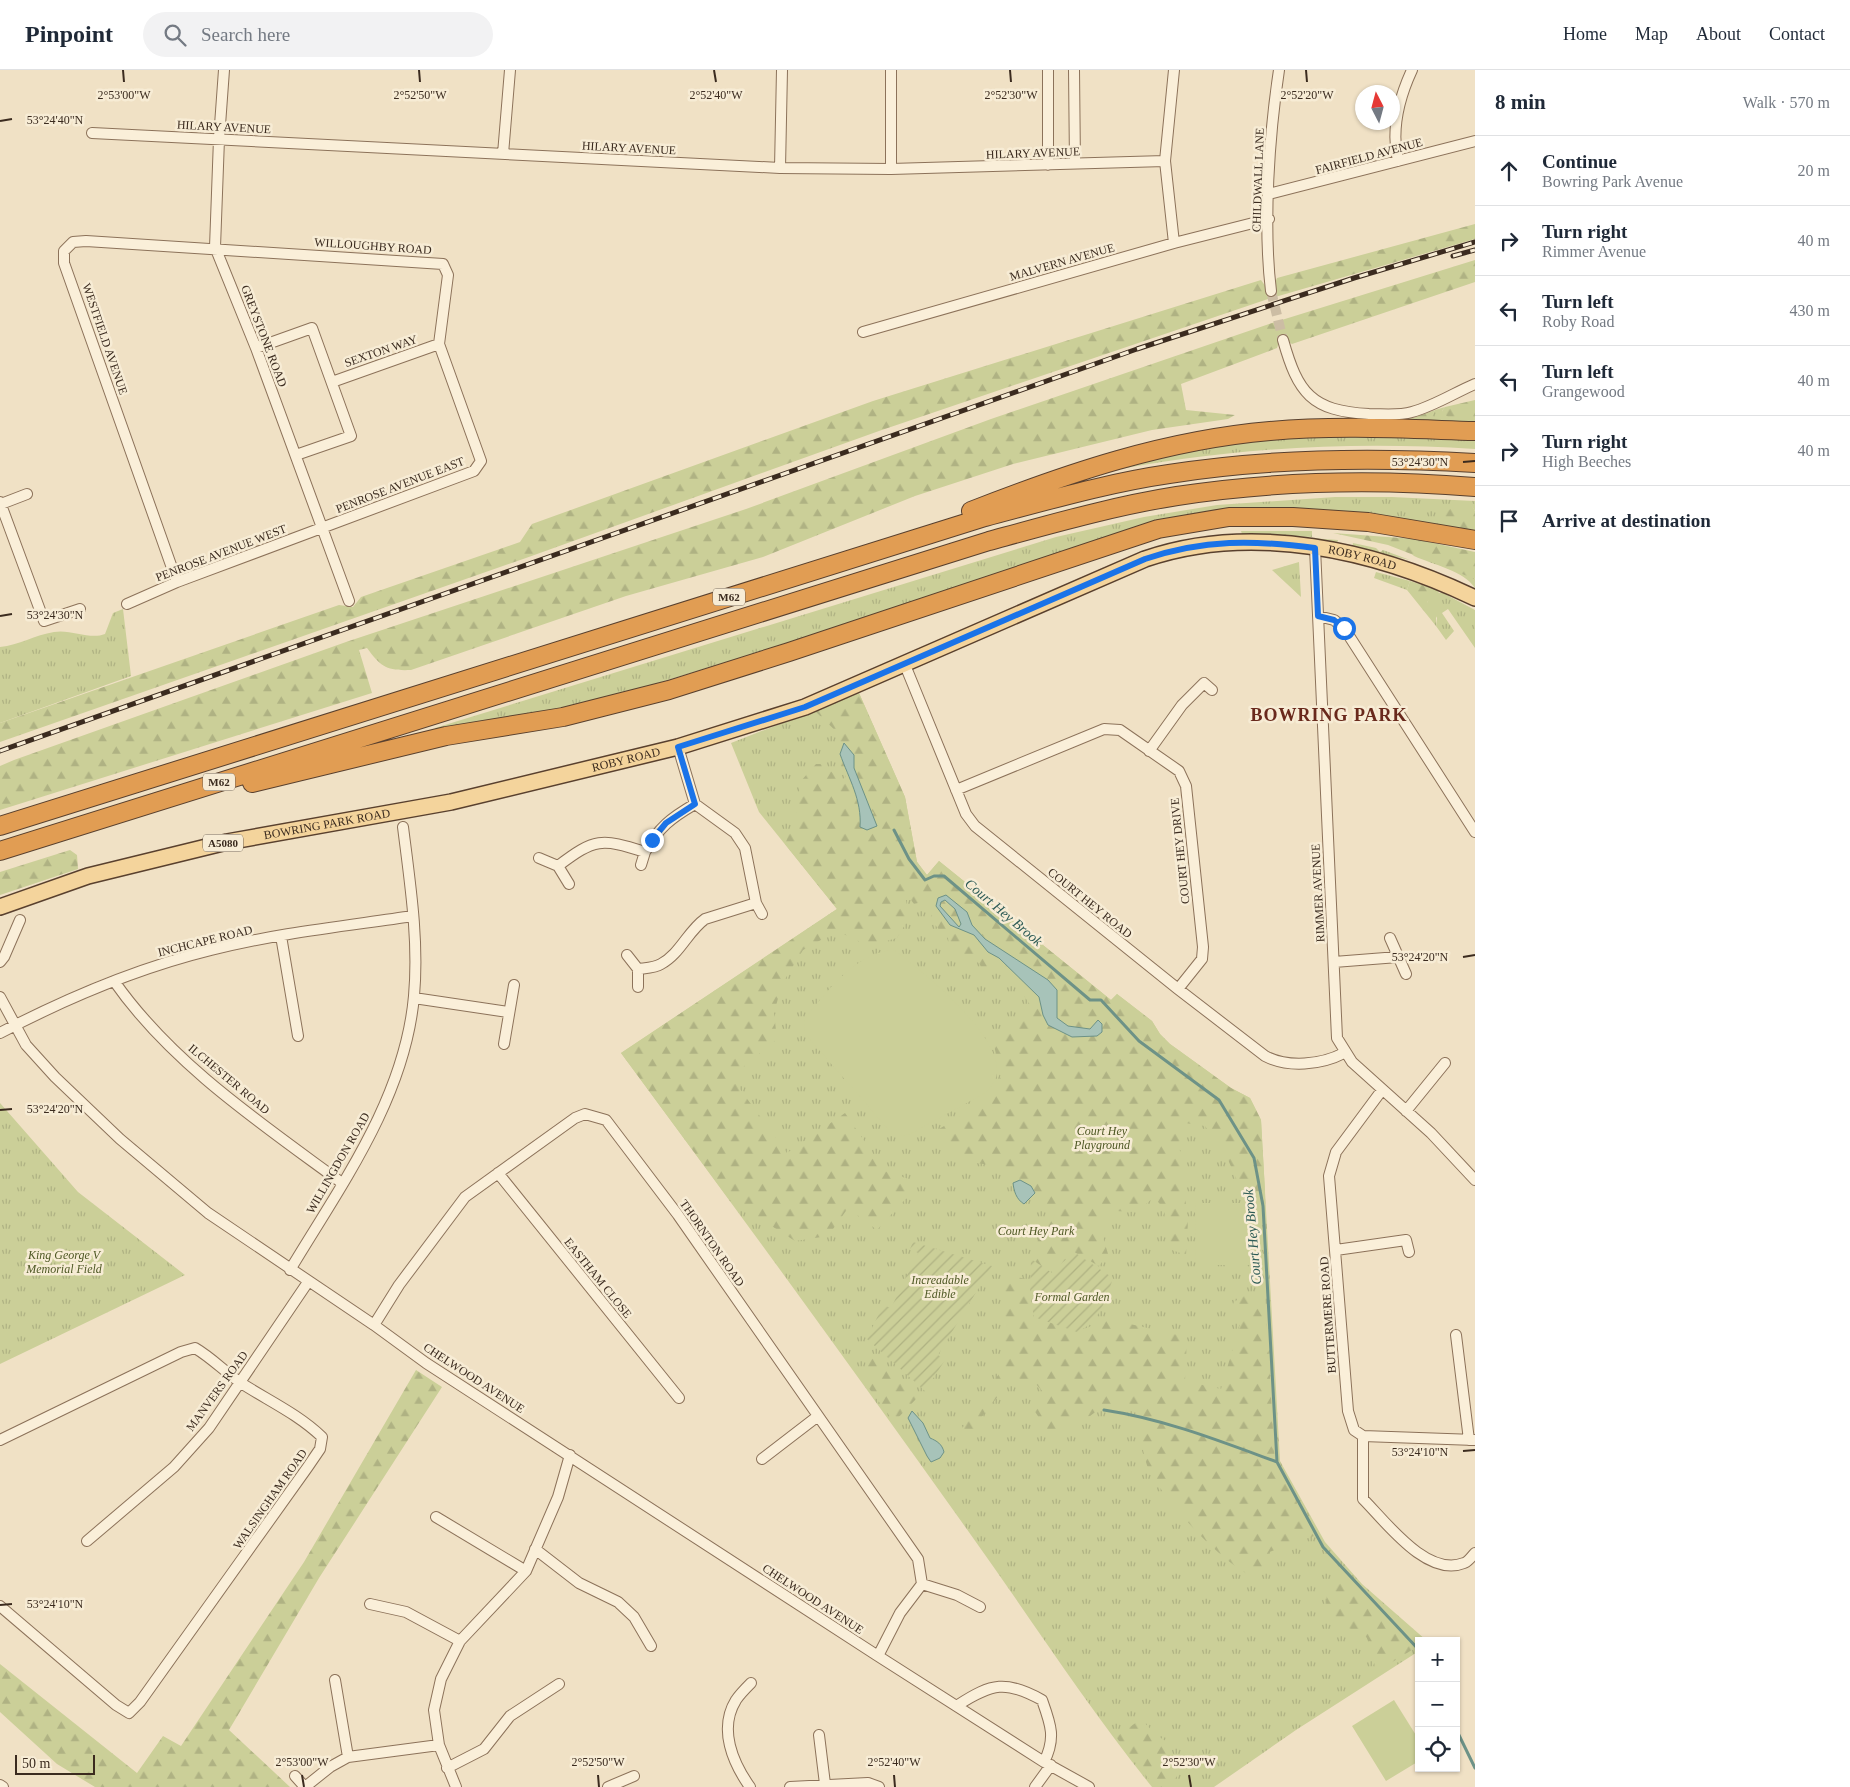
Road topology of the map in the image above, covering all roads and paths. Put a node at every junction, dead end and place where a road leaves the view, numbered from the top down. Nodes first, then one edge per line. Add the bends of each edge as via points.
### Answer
1 (224, 70) edge
2 (510, 70) edge
3 (782, 70) edge
4 (891, 70) edge
5 (1048, 70) edge
6 (1074, 70) edge
7 (1174, 70) edge
8 (1279, 70) edge
9 (1412, 70) edge
10 (92, 134) dead end
11 (219, 139) junction
12 (1475, 141) edge
13 (503, 154) junction
14 (1166, 161) junction
15 (1398, 161) junction
16 (1075, 164) junction
17 (1048, 165) junction
18 (780, 168) junction
19 (891, 169) junction
20 (1269, 194) junction
21 (1269, 219) junction
22 (1174, 243) junction
23 (215, 247) junction
24 (1271, 291) tunnel mouth
25 (863, 332) dead end
26 (1283, 340) tunnel mouth
27 (439, 344) junction
28 (256, 348) junction
29 (332, 382) junction
30 (1475, 384) edge
31 (1475, 431) edge
32 (296, 455) junction
33 (481, 460) joint
34 (1475, 463) edge
35 (1475, 487) edge
36 (27, 494) dead end
37 (0, 503) edge
38 (324, 527) junction
39 (1475, 540) edge
40 (1315, 548) junction
41 (177, 582) junction
42 (732, 596) junction
43 (1475, 598) edge
44 (349, 601) dead end
45 (127, 604) dead end
46 (80, 609) dead end
47 (1318, 616) junction
48 (905, 665) junction
49 (1212, 690) dead end
50 (678, 747) junction
51 (1149, 751) junction
52 (956, 790) junction
53 (451, 802) joint
54 (695, 804) junction
55 (96, 821) junction
56 (0, 826) edge
57 (403, 827) dead end
58 (1475, 832) edge
59 (0, 851) edge
60 (645, 852) junction
61 (539, 858) dead end
62 (641, 865) dead end
63 (558, 866) junction
64 (569, 884) dead end
65 (756, 903) junction
66 (0, 907) edge
67 (762, 914) dead end
68 (413, 916) junction
69 (20, 920) dead end
70 (281, 936) junction
71 (1390, 938) dead end
72 (627, 955) dead end
73 (1398, 957) junction
74 (0, 962) edge
75 (1334, 962) junction
76 (638, 970) junction
77 (1406, 974) dead end
78 (114, 981) junction
79 (514, 985) dead end
80 (638, 987) dead end
81 (1178, 990) junction
82 (0, 997) edge
83 (414, 998) junction
84 (508, 1012) junction
85 (14, 1026) junction
86 (0, 1033) edge
87 (298, 1036) dead end
88 (504, 1044) dead end
89 (1344, 1053) junction
90 (1445, 1063) dead end
91 (1382, 1090) junction
92 (1406, 1111) junction
93 (498, 1173) junction
94 (1475, 1180) edge
95 (342, 1183) junction
96 (1336, 1250) junction
97 (1409, 1252) dead end
98 (290, 1270) junction
99 (308, 1282) junction
100 (374, 1325) junction
101 (1456, 1335) dead end
102 (240, 1382) junction
103 (679, 1398) dead end
104 (818, 1416) junction
105 (1363, 1436) junction
106 (0, 1440) edge
107 (1472, 1440) edge
108 (570, 1455) junction
109 (762, 1459) dead end
110 (436, 1517) dead end
111 (87, 1542) dead end
112 (535, 1549) junction
113 (1475, 1553) edge
114 (526, 1571) junction
115 (922, 1584) junction
116 (370, 1604) dead end
117 (0, 1606) edge
118 (980, 1607) dead end
119 (460, 1641) junction
120 (651, 1646) dead end
121 (878, 1656) junction
122 (335, 1680) dead end
123 (751, 1682) dead end
124 (560, 1684) dead end
125 (958, 1705) junction
126 (819, 1735) dead end
127 (439, 1745) junction
128 (348, 1757) junction
129 (1048, 1764) junction
130 (447, 1768) junction
131 (295, 1776) dead end
132 (634, 1776) dead end
133 (824, 1784) junction
134 (305, 1786) edge
135 (456, 1787) edge
136 (608, 1787) edge
137 (750, 1787) edge
138 (790, 1787) edge
139 (879, 1787) edge
140 (1035, 1787) edge
141 (1089, 1787) edge

1 - 11 street, GREYSTONE ROAD
2 - 13 street
3 - 18 street
4 - 19 street
5 - 17 street
6 - 16 street
7 - 14 street
8 - 20 street, CHILDWALL LANE
9 - 15 street via 1396,120
10 - 11 street, HILARY AVENUE
11 - 13 street, HILARY AVENUE
11 - 23 street, GREYSTONE ROAD
12 - 15 street, FAIRFIELD AVENUE
13 - 18 street, HILARY AVENUE
14 - 16 street, HILARY AVENUE
14 - 22 street
15 - 20 street, FAIRFIELD AVENUE
16 - 17 street, HILARY AVENUE
17 - 19 street, HILARY AVENUE
18 - 19 street, HILARY AVENUE
20 - 21 street, CHILDWALL LANE
21 - 22 street, MALVERN AVENUE
21 - 24 street, CHILDWALL LANE
22 - 25 street, MALVERN AVENUE
23 - 27 street, WILLOUGHBY ROAD via 443,264 448,275
23 - 28 street, GREYSTONE ROAD
23 - 41 street, WESTFIELD AVENUE via 168,247 86,240 73,242 64,252 64,263
26 - 30 street via 1294,374 1303,388 1318,403 1337,411 1403,414
27 - 29 street, SEXTON WAY
27 - 33 street, WILLOUGHBY ROAD
28 - 29 street, SEXTON WAY via 312,328
28 - 32 street, GREYSTONE ROAD
29 - 32 street, SEXTON WAY via 351,436
31 - 42 highway via 1331,428 1271,431 1170,446 1051,480
32 - 38 street, GREYSTONE ROAD
33 - 38 street, PENROSE AVENUE EAST via 474,471
34 - 42 highway, M62 via 1355,459 1264,462 1168,474 985,517
35 - 55 highway, M62 via 1360,483 1268,486 1177,496 1097,512 989,541
36 - 37 street
37 - 46 street via 44,621
38 - 41 street, PENROSE AVENUE WEST
38 - 44 street, GREYSTONE ROAD
39 - 55 highway via 1368,522 1294,517 1229,517 1158,530 669,690 563,717 446,736
40 - 43 main road, ROBY ROAD / A5080 via 1412,571
40 - 47 street, RIMMER AVENUE
40 - 48 main road, ROBY ROAD / A5080 via 1241,542 1199,544 1169,551
41 - 45 street, PENROSE AVENUE WEST
42 - 56 highway, M62
47 - 58 street via 1334,620 1344,628
47 - 75 street, RIMMER AVENUE
48 - 50 main road, ROBY ROAD / A5080 via 805,707
48 - 52 street, COURT HEY ROAD
49 - 51 street via 1204,683 1182,706
50 - 53 main road, ROBY ROAD / A5080
50 - 54 street
51 - 52 street, COURT HEY DRIVE via 1120,730 1104,729
51 - 81 street, COURT HEY DRIVE via 1179,771 1186,786 1203,947 1202,959
52 - 81 street, COURT HEY ROAD via 975,826
53 - 66 main road, BOWRING PARK ROAD / A5080 via 227,842 88,876
54 - 60 street via 659,829
54 - 65 street via 735,833 745,848
55 - 59 highway, M62
57 - 68 street, WILLINGDON ROAD
60 - 62 street
60 - 63 street via 603,841 583,849
61 - 63 street
63 - 64 street
65 - 67 street
65 - 76 street via 705,919 667,960
68 - 70 street, INCHCAPE ROAD
68 - 83 street, WILLINGDON ROAD
69 - 74 street
70 - 78 street, INCHCAPE ROAD via 213,949
70 - 87 street
71 - 73 street
72 - 76 street
73 - 75 street
73 - 77 street
75 - 89 street, RIMMER AVENUE via 1337,1038
76 - 80 street
78 - 85 street, INCHCAPE ROAD
78 - 95 street, ILCHESTER ROAD via 158,1034 209,1082
79 - 84 street
81 - 89 street, COURT HEY ROAD via 1265,1056 1278,1062 1292,1064 1327,1060
82 - 85 street, CHELWOOD AVENUE
83 - 84 street
83 - 95 street, WILLINGDON ROAD via 406,1040 384,1105
84 - 88 street
85 - 86 street, INCHCAPE ROAD
85 - 98 street, CHELWOOD AVENUE via 54,1077 120,1139 208,1213
89 - 91 street, RIMMER AVENUE
90 - 92 street
91 - 92 street, RIMMER AVENUE
91 - 96 street, BUTTERMERE ROAD via 1336,1152 1331,1165 1329,1191
92 - 94 street, RIMMER AVENUE
93 - 100 street, THORNTON ROAD via 465,1197 399,1285
93 - 103 street, EASTHAM CLOSE
93 - 104 street, THORNTON ROAD via 575,1118 585,1114 606,1120 678,1215
95 - 98 street, WILLINGDON ROAD
96 - 97 street via 1406,1240
96 - 105 street, BUTTERMERE ROAD via 1348,1410 1354,1430
98 - 99 street, CHELWOOD AVENUE
99 - 100 street, CHELWOOD AVENUE
99 - 102 street, MANVERS ROAD
100 - 108 street, CHELWOOD AVENUE via 426,1364
101 - 107 street
102 - 106 street, WALSINGHAM ROAD via 195,1348
102 - 111 street, MANVERS ROAD via 209,1428 174,1467
102 - 117 street, WALSINGHAM ROAD via 308,1424 322,1437 320,1448 181,1646 129,1713
104 - 109 street
104 - 115 street, THORNTON ROAD via 918,1559
105 - 107 street
105 - 113 street via 1363,1499 1422,1558 1443,1566 1464,1563
108 - 112 street via 558,1497
108 - 121 street, CHELWOOD AVENUE
110 - 114 street
112 - 114 street
112 - 120 street via 579,1583 618,1602 634,1617
114 - 119 street
115 - 118 street via 958,1595
115 - 121 street via 900,1613
116 - 119 street via 406,1612
119 - 127 street via 441,1679 434,1710
121 - 125 street, CHELWOOD AVENUE
122 - 128 street
123 - 137 street via 735,1701 726,1732 736,1767
124 - 130 street via 510,1716 484,1749
125 - 129 street, CHELWOOD AVENUE
125 - 129 street via 999,1685 1023,1690 1042,1700 1050,1723 1052,1746
126 - 133 street
127 - 128 street
127 - 130 street
128 - 134 street
129 - 140 street
129 - 141 street, CHELWOOD AVENUE
130 - 135 street
131 - 134 street
132 - 136 street
133 - 138 street
133 - 139 street via 868,1783

